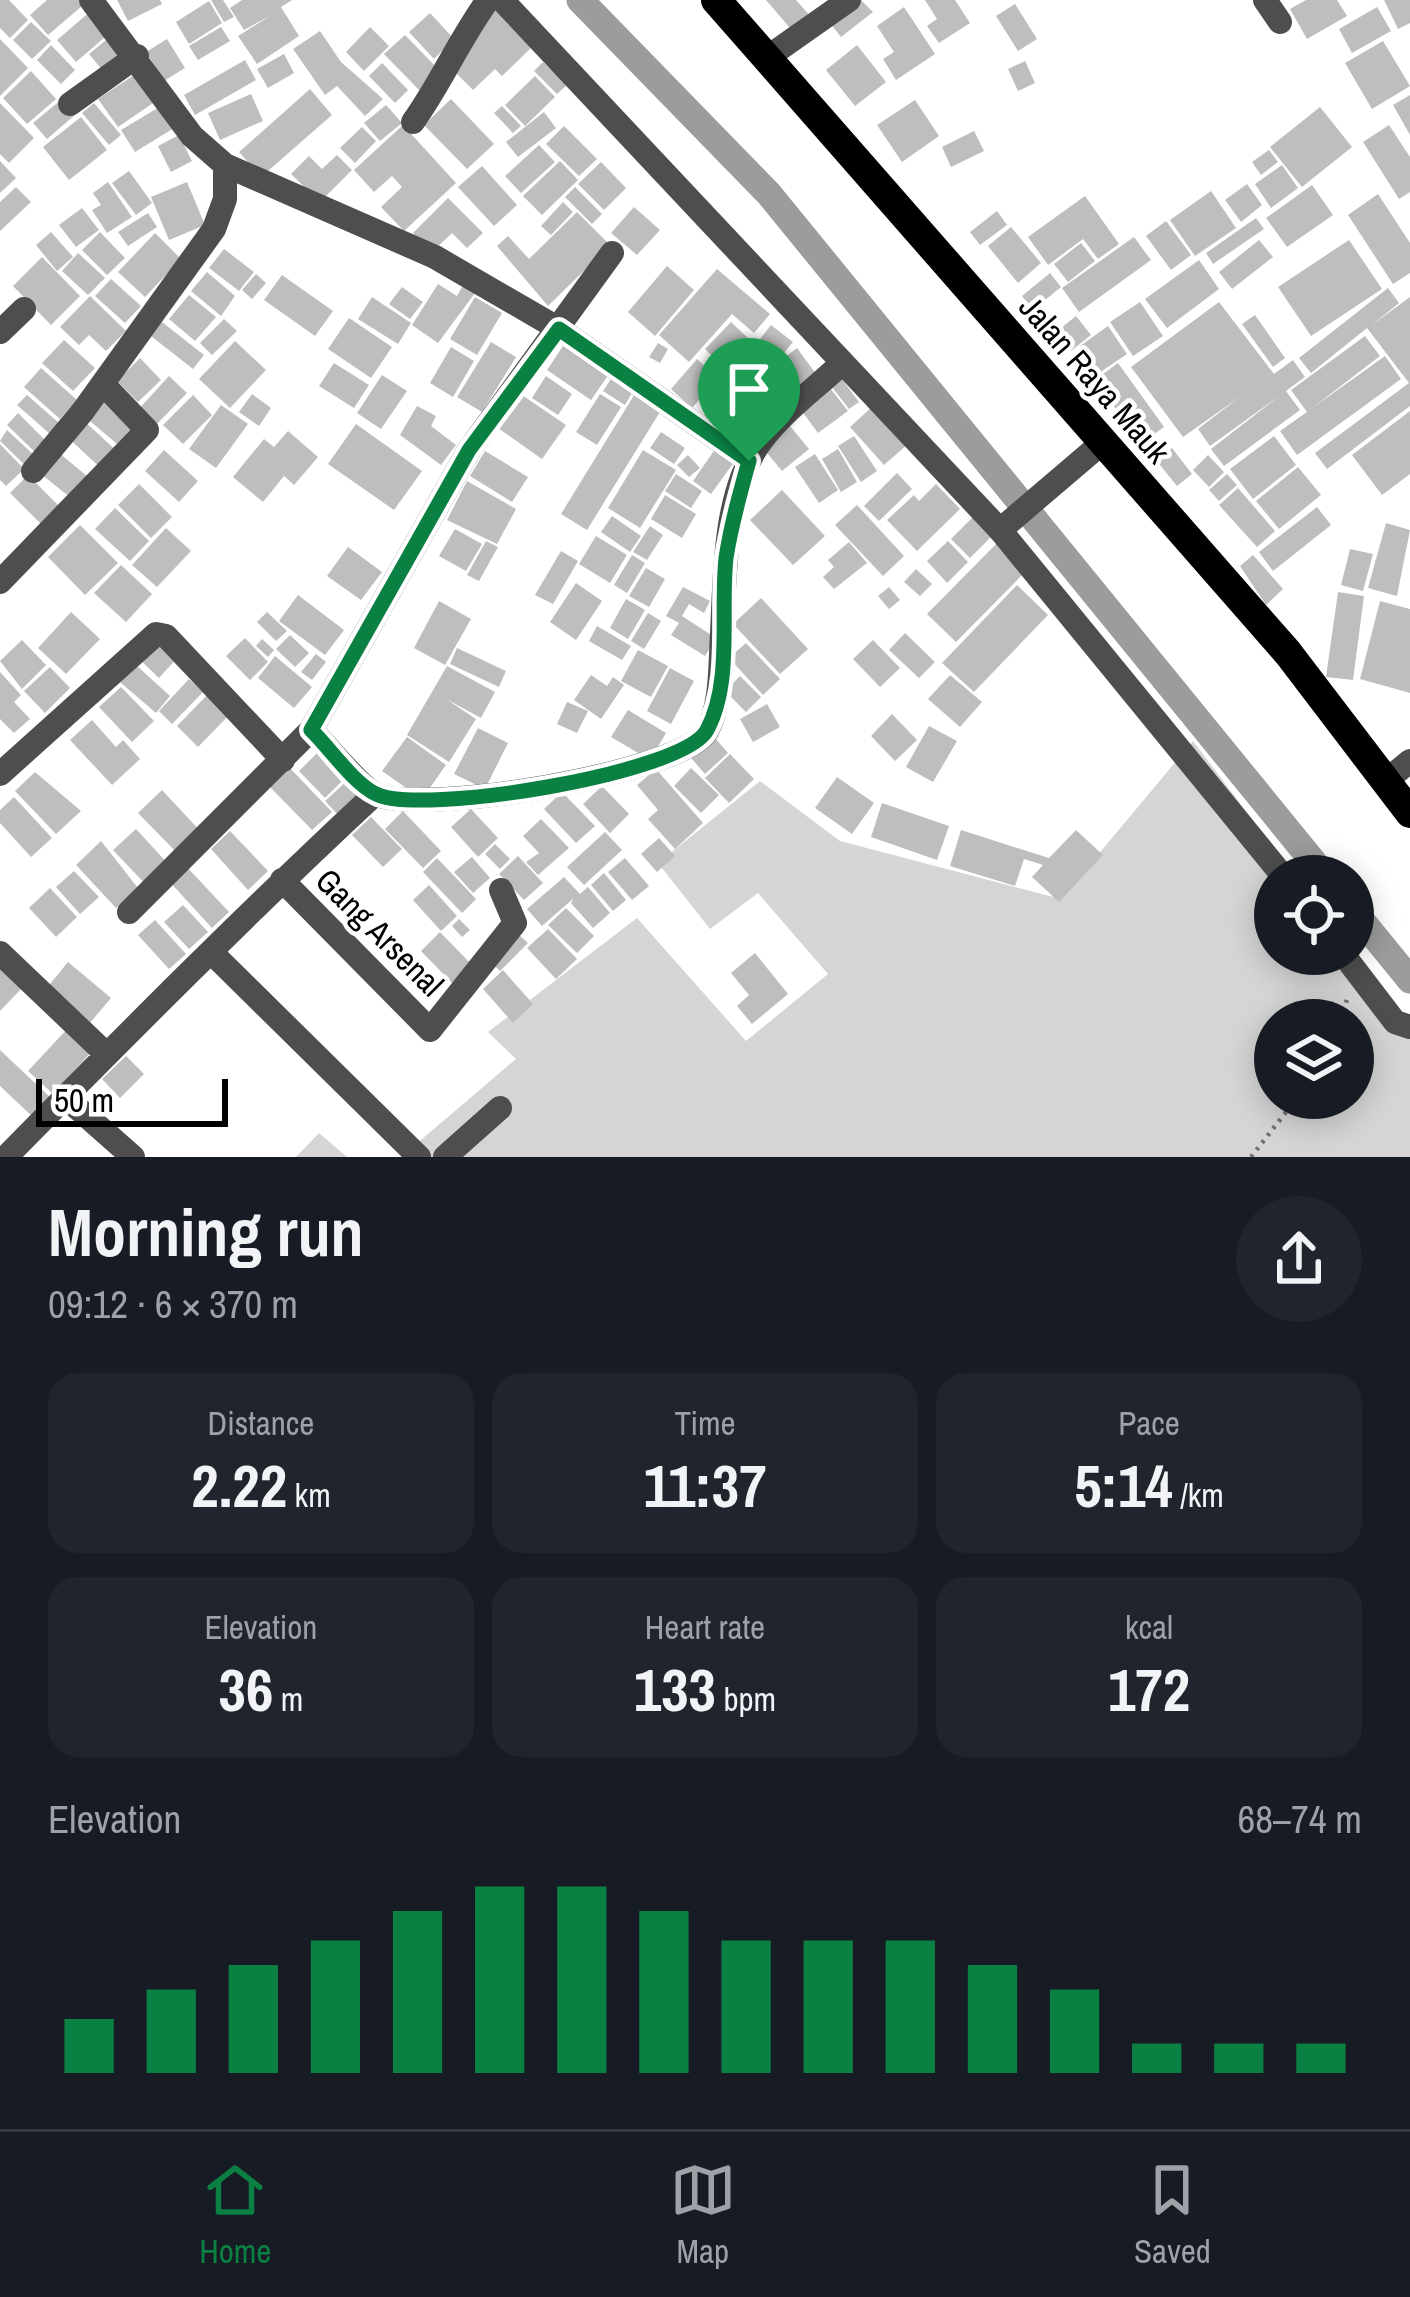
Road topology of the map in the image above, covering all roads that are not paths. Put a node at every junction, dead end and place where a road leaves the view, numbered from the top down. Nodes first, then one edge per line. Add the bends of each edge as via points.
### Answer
1 (92, 0) edge
2 (488, 0) edge
3 (502, 0) edge
4 (716, 0) edge
5 (849, 0) edge
6 (1264, 0) edge
7 (1280, 22) dead end
8 (137, 56) junction
9 (768, 57) junction
10 (70, 104) dead end
11 (412, 122) dead end
12 (225, 165) junction
13 (612, 253) dead end
14 (24, 309) dead end
15 (559, 329) junction
16 (0, 332) edge
17 (842, 364) junction
18 (103, 384) junction
19 (1092, 453) junction
20 (749, 461) junction
21 (33, 471) dead end
22 (1008, 524) junction
23 (0, 582) edge
24 (311, 730) junction
25 (283, 760) junction
26 (1399, 770) edge
27 (0, 774) edge
28 (375, 794) junction
29 (1410, 813) edge
30 (1266, 855) edge
31 (282, 880) junction
32 (501, 890) dead end
33 (129, 912) dead end
34 (0, 953) edge
35 (213, 954) junction
36 (1359, 975) edge
37 (1410, 1027) edge
38 (104, 1052) junction
39 (65, 1097) junction
40 (500, 1108) dead end
41 (7, 1157) edge
42 (133, 1157) edge
43 (419, 1157) edge
44 (445, 1157) edge

1 - 8 street
2 - 11 street
3 - 17 street
4 - 9 main road, Jalan Raya Mauk
5 - 9 street
6 - 7 street
8 - 10 street
8 - 12 street via 192,136
9 - 19 main road, Jalan Raya Mauk
12 - 15 street via 435,257
12 - 18 street via 214,229
13 - 15 street
14 - 16 street
15 - 20 street
15 - 24 street via 469,450
17 - 20 street
17 - 22 street
18 - 21 street
18 - 23 street via 147,430
19 - 22 street
19 - 26 main road, Jalan Raya Mauk
20 - 28 street via 726,560 719,680 702,739 688,751 595,780 431,800
22 - 30 street
24 - 25 street
24 - 28 street
25 - 27 street via 156,634
25 - 33 street
26 - 29 main road, Jalan Raya Mauk
28 - 31 street
31 - 32 street, Gang Arsenal via 430,1030 515,923
31 - 35 street
34 - 38 street
35 - 38 street
35 - 43 street
36 - 37 street via 1395,1022
38 - 39 street
39 - 41 street
39 - 42 street
40 - 44 street

